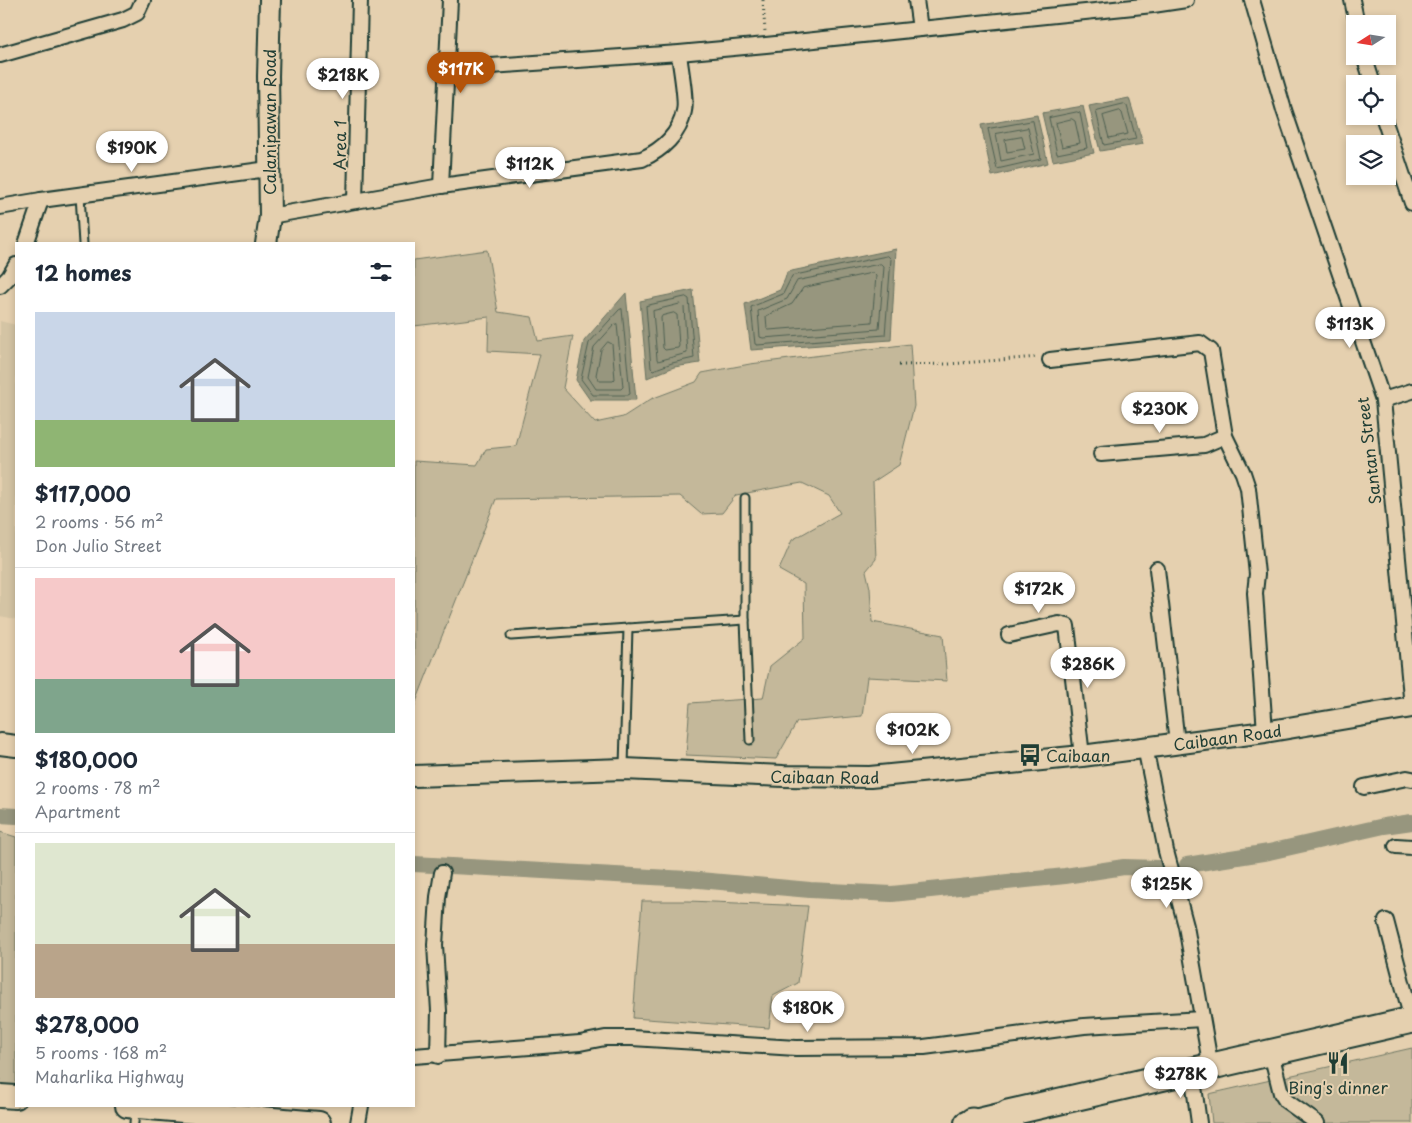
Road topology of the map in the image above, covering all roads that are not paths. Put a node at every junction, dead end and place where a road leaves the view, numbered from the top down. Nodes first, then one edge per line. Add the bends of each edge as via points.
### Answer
1 (143, 0) edge
2 (270, 0) edge
3 (360, 0) edge
4 (450, 0) edge
5 (916, 0) edge
6 (1186, 0) edge
7 (1252, 0) edge
8 (1352, 0) edge
9 (1153, 3) edge
10 (1355, 15) edge
11 (920, 29) junction
12 (679, 53) junction
13 (0, 55) edge
14 (448, 69) junction
15 (1387, 125) edge
16 (268, 169) junction
17 (441, 186) junction
18 (80, 195) junction
19 (41, 200) junction
20 (355, 201) junction
21 (1412, 203) edge
22 (0, 208) edge
23 (270, 216) junction
24 (27, 242) edge
25 (83, 242) edge
26 (266, 242) edge
27 (15, 267) edge
28 (0, 286) edge
29 (1050, 360) road end
30 (1412, 391) edge
31 (1382, 400) junction
32 (1225, 436) junction
33 (1101, 454) dead end
34 (745, 498) dead end
35 (1158, 569) dead end
36 (745, 620) junction
37 (628, 628) junction
38 (1009, 635) dead end
39 (511, 636) dead end
40 (1412, 707) edge
41 (1265, 732) junction
42 (750, 740) dead end
43 (1177, 743) junction
44 (0, 744) edge
45 (15, 746) edge
46 (1145, 747) junction
47 (1082, 756) junction
48 (624, 769) junction
49 (415, 776) edge
50 (1412, 780) edge
51 (1364, 786) dead end
52 (1396, 846) dead end
53 (1412, 847) edge
54 (442, 873) dead end
55 (1386, 921) dead end
56 (1202, 1019) junction
57 (1412, 1020) edge
58 (1271, 1053) junction
59 (415, 1056) edge
60 (438, 1056) junction
61 (1201, 1070) junction
62 (0, 1096) edge
63 (15, 1098) edge
64 (136, 1107) edge
65 (361, 1107) edge
66 (1048, 1113) edge
67 (1009, 1118) edge
68 (971, 1122) edge
69 (134, 1123) edge
70 (319, 1123) edge
71 (358, 1123) edge
72 (1199, 1123) edge
73 (1317, 1123) edge

1 - 13 street via 137,13 123,20
2 - 16 street, Calanipawan Road
3 - 20 street, Area 1
4 - 14 street
5 - 11 street
6 - 9 street
7 - 31 street, Santan Street via 1284,110
8 - 10 street
9 - 11 street
11 - 12 street
12 - 14 street
12 - 17 street via 685,110 679,127 655,153 642,159
14 - 17 street
15 - 21 street
16 - 18 street
16 - 23 street, Calanipawan Road
17 - 20 street
18 - 19 street
18 - 25 lane
19 - 22 street
19 - 24 street
20 - 23 street
23 - 26 street, Calanipawan Road
27 - 28 street
29 - 32 street via 1200,343 1212,351
30 - 31 street
31 - 40 street, Santan Street
32 - 33 street via 1204,445
32 - 41 street via 1248,488 1258,574 1255,593
34 - 36 lane
35 - 43 street
36 - 37 lane
36 - 42 lane
37 - 39 lane
37 - 48 lane
38 - 47 street via 1059,624 1067,626
40 - 41 street, Caibaan Road
41 - 43 street, Caibaan Road
43 - 46 street, Caibaan Road
44 - 45 street
46 - 47 street, Caibaan Road
46 - 56 street via 1166,851 1186,926
47 - 48 street, Caibaan Road via 870,777
48 - 49 street, Caibaan Road
50 - 51 street via 1406,778
52 - 53 street
54 - 60 street via 435,945
55 - 57 street
56 - 60 street via 1084,1026 924,1047 796,1048 605,1038
56 - 61 street
57 - 58 highway
58 - 61 highway
58 - 73 street via 1286,1101
59 - 60 street
61 - 66 highway
61 - 72 street
62 - 63 main road
64 - 69 lane
64 - 70 main road
65 - 71 street
66 - 67 highway
67 - 68 main road

